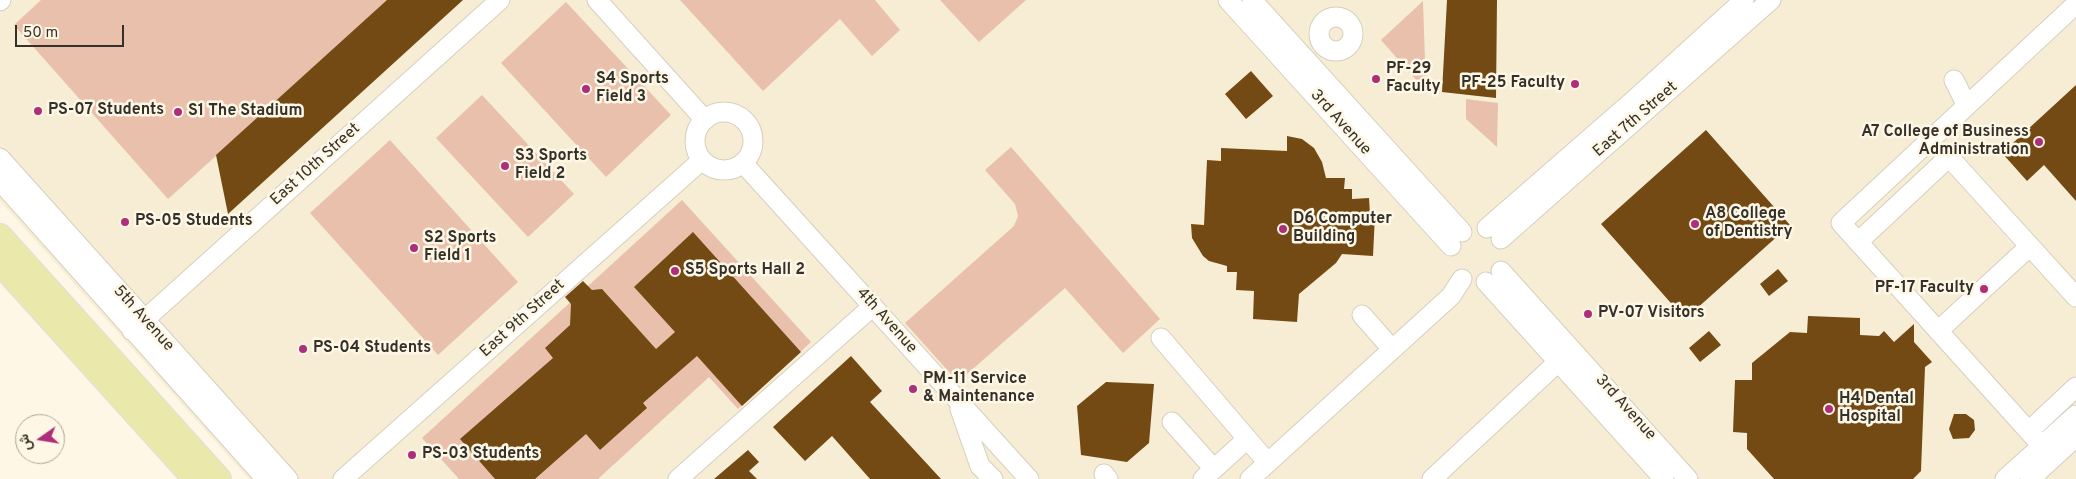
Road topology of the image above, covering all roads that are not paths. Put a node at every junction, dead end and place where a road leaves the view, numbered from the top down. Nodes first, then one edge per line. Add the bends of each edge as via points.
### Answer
1 (500, 0) edge
2 (597, 0) edge
3 (1228, 0) edge
4 (1252, 0) edge
5 (1770, 0) edge
6 (2076, 4) edge
7 (1738, 7) edge
8 (1294, 47) junction
9 (1322, 77) junction
10 (1954, 80) dead end
11 (1967, 106) junction
12 (704, 120) junction
13 (0, 158) edge
14 (702, 160) junction
15 (743, 163) junction
16 (0, 181) edge
17 (1494, 234) junction
18 (0, 236) edge
19 (1858, 242) junction
20 (2030, 246) junction
21 (1456, 257) junction
22 (0, 263) edge
23 (1502, 270) junction
24 (1486, 282) junction
25 (2076, 297) edge
26 (873, 306) junction
27 (1362, 315) dead end
28 (138, 325) junction
29 (1938, 331) junction
30 (1161, 338) dead end
31 (1392, 349) junction
32 (1558, 362) junction
33 (2076, 387) edge
34 (957, 399) junction
35 (2076, 415) edge
36 (1172, 422) dead end
37 (2029, 431) junction
38 (2076, 437) edge
39 (1247, 439) junction
40 (2042, 446) junction
41 (1268, 463) junction
42 (1208, 474) edge
43 (195, 479) edge
44 (220, 479) edge
45 (266, 479) edge
46 (288, 479) edge
47 (343, 479) edge
48 (678, 479) edge
49 (993, 479) edge
50 (1029, 479) edge
51 (1250, 479) edge
52 (1432, 479) edge
53 (1664, 479) edge
54 (1688, 479) edge
55 (2005, 479) edge
56 (2030, 479) edge

1 - 28 lane, East 10th Street
2 - 12 lane
3 - 21 lane, 3rd Avenue
4 - 8 lane, 3rd Avenue
5 - 7 lane, East 7th Street
6 - 11 lane
7 - 17 lane, East 7th Street via 1634,100
8 - 9 lane, 3rd Avenue
8 - 9 lane via 1324,44
9 - 21 lane, 3rd Avenue
10 - 11 lane
11 - 19 lane via 1841,223
12 - 14 lane via 695,142
12 - 15 lane via 711,115 728,112 746,122 753,140 749,156
13 - 28 lane, 5th Avenue
14 - 15 lane via 721,170
14 - 47 lane, East 9th Street
15 - 26 lane, 4th Avenue
16 - 28 lane, 5th Avenue
17 - 21 lane via 1473,227
17 - 23 lane via 1506,250
18 - 44 main road
19 - 20 lane via 1949,157
19 - 29 lane
20 - 25 lane
20 - 29 lane
21 - 24 lane via 1476,283
21 - 31 lane via 1451,296
22 - 43 main road
23 - 24 lane
23 - 54 lane, 3rd Avenue
24 - 32 lane, 3rd Avenue
26 - 34 lane, 4th Avenue
26 - 48 lane
27 - 31 lane
28 - 45 lane, 5th Avenue
28 - 46 lane, 5th Avenue
29 - 37 lane
30 - 39 lane
31 - 41 lane
32 - 52 lane
32 - 53 lane, 3rd Avenue
33 - 37 lane
34 - 49 lane via 980,466
34 - 50 lane, 4th Avenue
35 - 40 lane
36 - 42 lane
37 - 40 lane
38 - 56 lane
39 - 41 lane
39 - 42 lane
40 - 55 lane
41 - 51 lane

